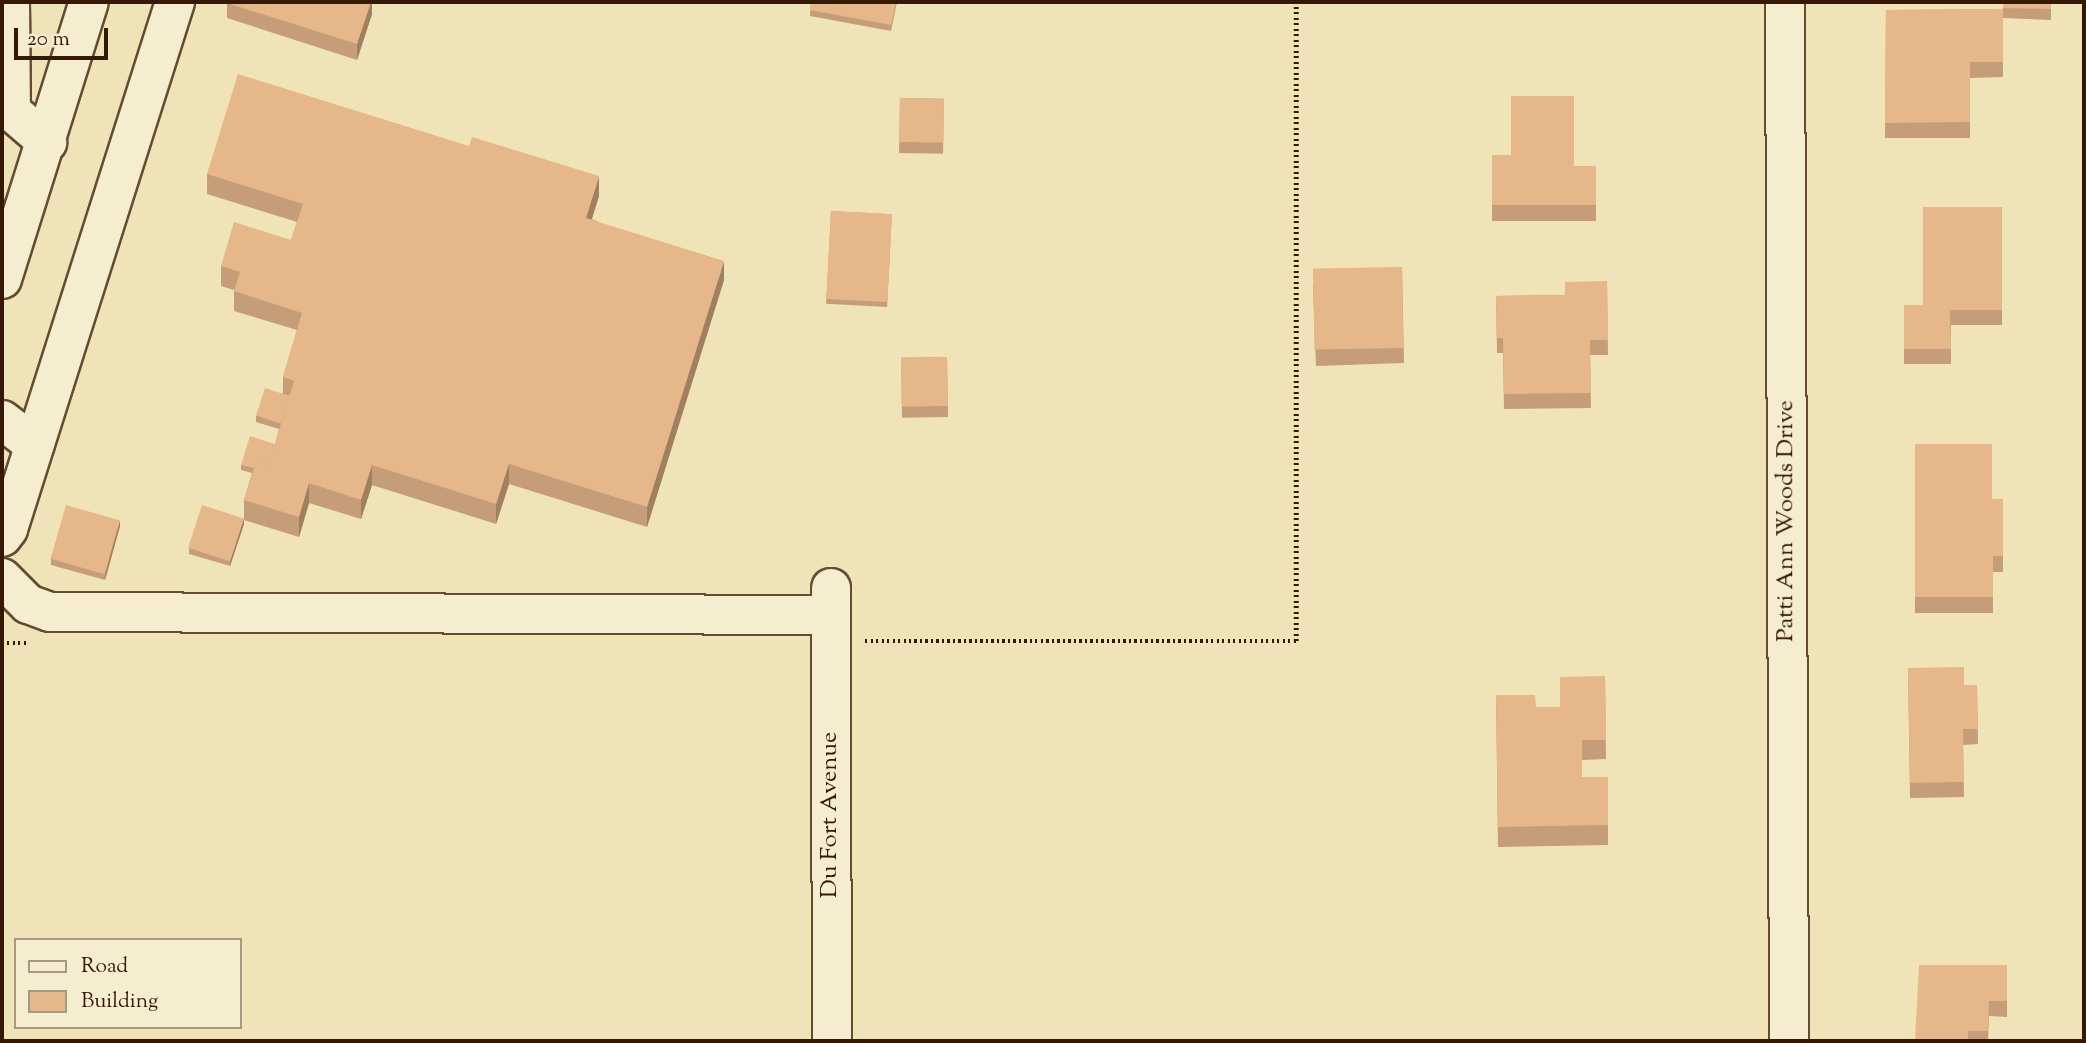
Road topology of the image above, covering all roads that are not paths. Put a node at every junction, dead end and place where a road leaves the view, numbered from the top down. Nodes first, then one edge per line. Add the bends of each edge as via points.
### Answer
1 (10, 2) edge
2 (89, 2) edge
3 (175, 2) edge
4 (1785, 2) edge
5 (47, 142) junction
6 (2, 279) edge
7 (2, 420) edge
8 (35, 445) junction
9 (2, 537) edge
10 (2, 578) edge
11 (832, 1041) edge
12 (1789, 1041) edge

1 - 5 street via 11,111
2 - 5 street
3 - 8 street
4 - 12 street, Patti Ann Woods Drive
5 - 6 street
7 - 8 street
8 - 9 street
10 - 11 street, Du Fort Avenue via 29,604 50,612 831,615

